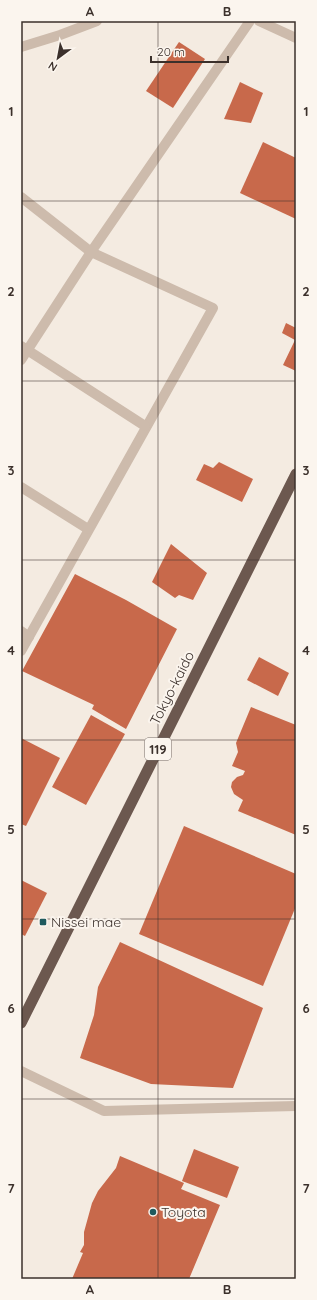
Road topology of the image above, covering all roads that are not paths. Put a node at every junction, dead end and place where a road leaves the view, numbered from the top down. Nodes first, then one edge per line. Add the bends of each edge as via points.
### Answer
1 (97, 21) edge
2 (250, 21) edge
3 (259, 21) edge
4 (296, 38) edge
5 (21, 47) edge
6 (21, 196) edge
7 (91, 252) junction
8 (24, 348) edge
9 (21, 360) edge
10 (145, 426) junction
11 (296, 474) edge
12 (21, 487) edge
13 (88, 529) junction
14 (25, 634) edge
15 (21, 651) edge
16 (21, 1023) edge
17 (21, 1071) edge
18 (296, 1106) edge

1 - 5 street
2 - 7 street
3 - 4 street
6 - 7 street
7 - 8 street
7 - 10 street via 212,308
8 - 9 street
8 - 10 street
10 - 13 street
11 - 16 highway, Tokyo-kaido / 119
12 - 13 street
13 - 14 street
14 - 15 street
17 - 18 street via 104,1111

